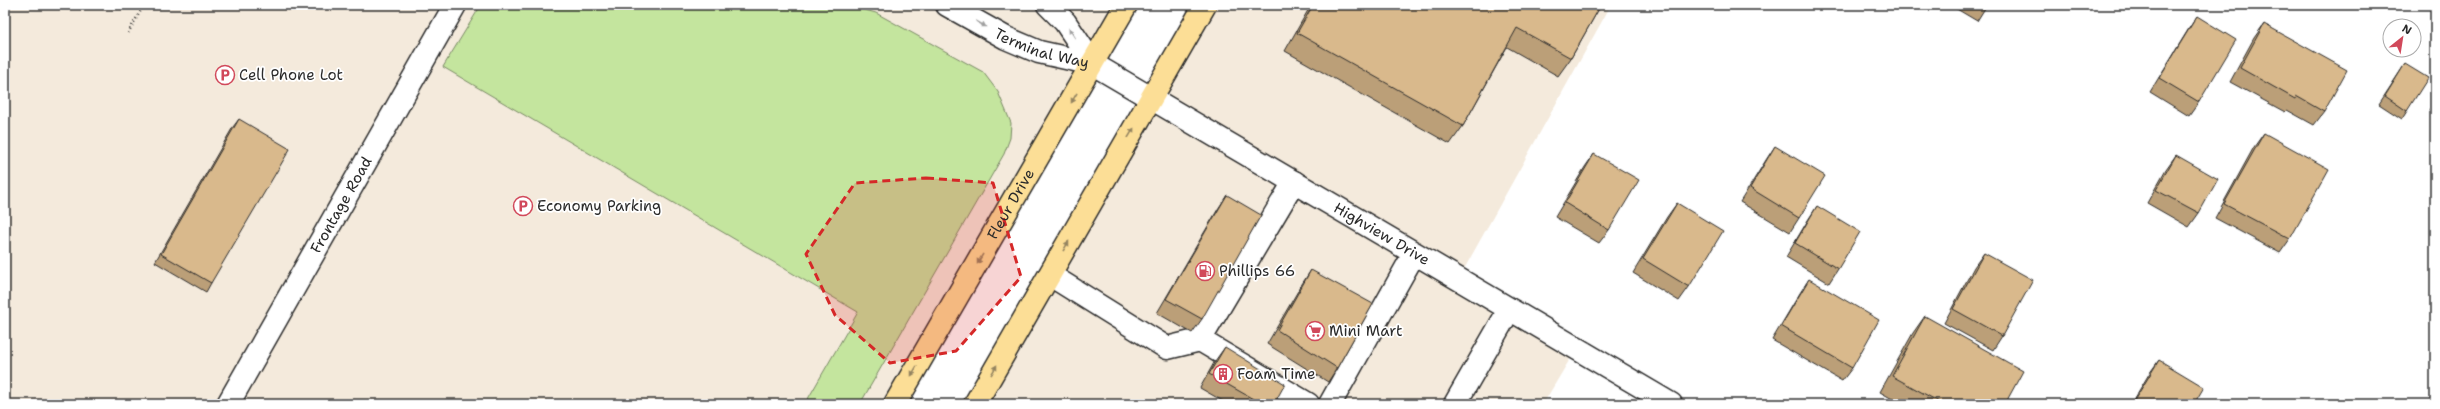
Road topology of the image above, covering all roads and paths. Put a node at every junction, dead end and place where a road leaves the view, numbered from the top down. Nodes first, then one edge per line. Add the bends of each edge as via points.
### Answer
1 (144, 5) edge
2 (454, 5) edge
3 (947, 5) edge
4 (1048, 5) edge
5 (1126, 5) edge
6 (1205, 5) edge
7 (128, 33) dead end
8 (1093, 64) junction
9 (1152, 98) junction
10 (1294, 182) junction
11 (1414, 254) junction
12 (1050, 275) junction
13 (1509, 310) junction
14 (1200, 340) junction
15 (228, 404) edge
16 (895, 404) edge
17 (975, 404) edge
18 (1308, 404) edge
19 (1330, 404) edge
20 (1455, 404) edge
21 (1671, 404) edge

1 - 7 path
2 - 15 street, Frontage Road
3 -> 8 street, Terminal Way via 1006,38 1039,52
8 -> 4 street, Terminal Way via 1065,22
5 - 8 main road, Fleur Drive
6 - 9 main road
8 - 9 street, Highview Drive
8 -> 16 main road, Fleur Drive
9 - 10 street, Highview Drive
12 -> 9 main road
10 - 11 street, Highview Drive
10 - 14 street
11 - 13 street, Highview Drive
11 - 19 street
12 - 14 street via 1167,348
17 -> 12 main road
13 - 20 street
13 - 21 street, Highview Drive
14 - 18 street

